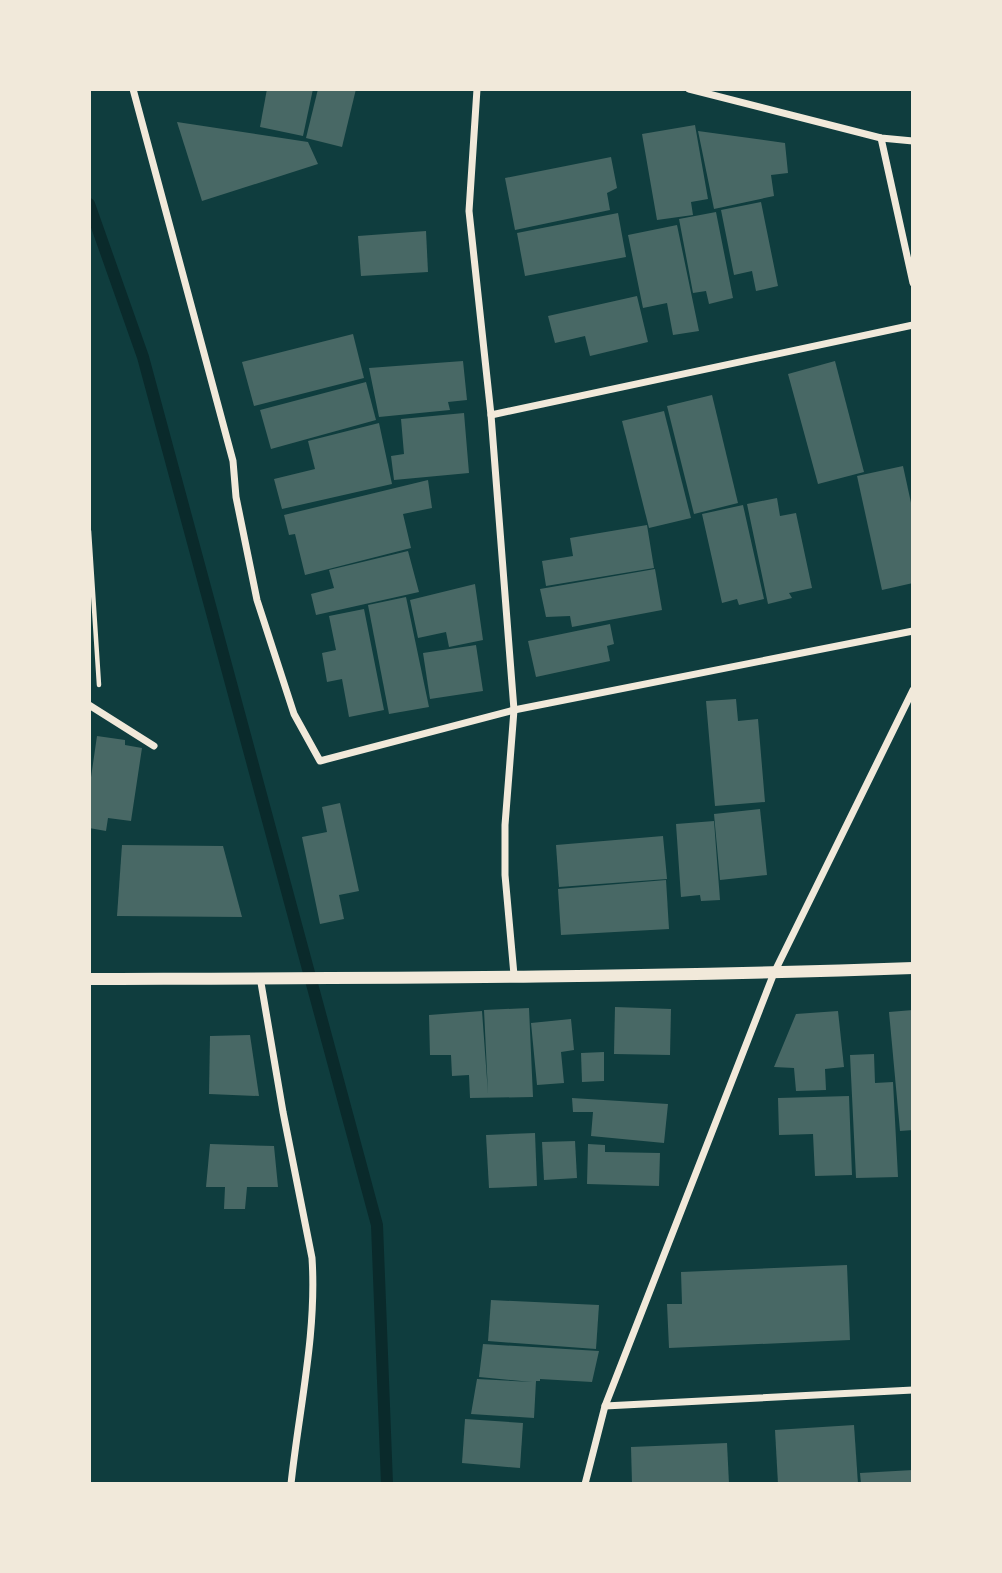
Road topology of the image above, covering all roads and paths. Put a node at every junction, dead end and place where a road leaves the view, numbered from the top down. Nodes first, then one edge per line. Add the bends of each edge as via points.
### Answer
1 (134, 89) edge
2 (477, 89) edge
3 (689, 89) edge
4 (881, 138) junction
5 (913, 141) edge
6 (913, 283) edge
7 (913, 325) edge
8 (491, 415) junction
9 (89, 531) edge
10 (913, 631) edge
11 (913, 690) edge
12 (89, 705) edge
13 (514, 710) junction
14 (100, 713) junction
15 (154, 746) dead end
16 (913, 968) edge
17 (774, 973) junction
18 (514, 975) junction
19 (260, 977) junction
20 (89, 979) edge
21 (913, 1390) edge
22 (605, 1406) junction
23 (291, 1484) edge
24 (585, 1484) edge

1 - 13 street via 233,461 257,600 294,714 320,761
2 - 8 street via 469,211
3 - 4 street
4 - 5 street
4 - 6 street
7 - 8 street
8 - 13 street
9 - 14 path
10 - 13 street
11 - 17 street
12 - 14 street
13 - 18 street via 505,837
14 - 15 street
16 - 17 street
17 - 18 street
17 - 22 street
18 - 19 street
19 - 20 street
19 - 23 street via 314,1281
21 - 22 street
22 - 24 street

